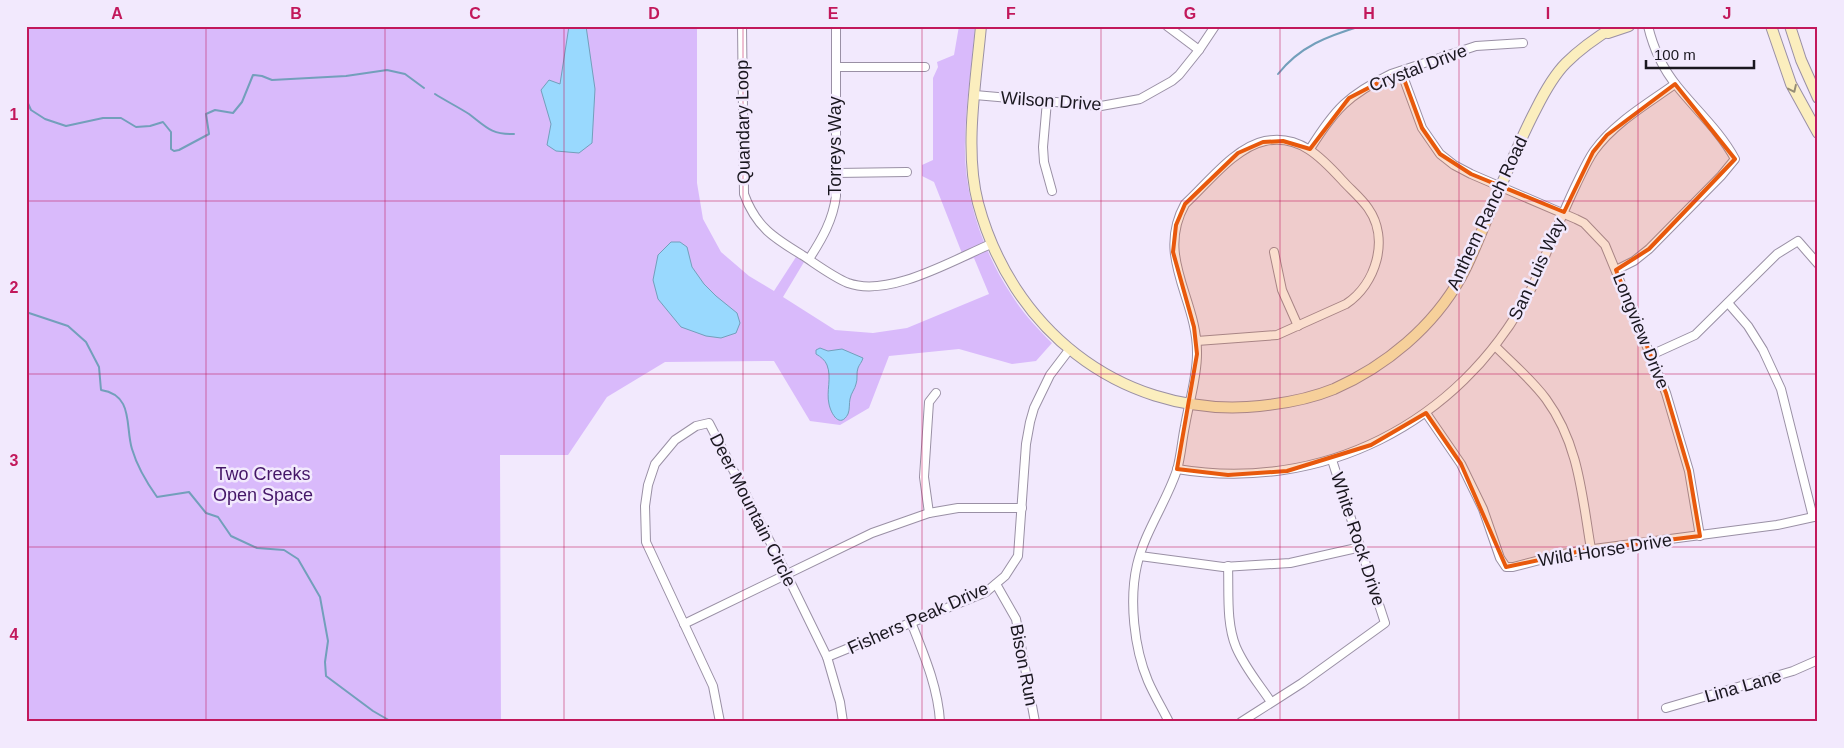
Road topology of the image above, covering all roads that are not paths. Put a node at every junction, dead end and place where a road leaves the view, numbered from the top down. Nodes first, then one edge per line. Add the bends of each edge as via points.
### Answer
1 (742, 26) edge
2 (836, 26) edge
3 (981, 26) edge
4 (1167, 26) edge
5 (1215, 26) edge
6 (1614, 26) edge
7 (1629, 26) edge
8 (1648, 26) edge
9 (1772, 26) edge
10 (1790, 26) edge
11 (1600, 35) junction
12 (1523, 42) dead end
13 (1199, 50) junction
14 (836, 67) junction
15 (925, 67) dead end
16 (1401, 71) junction
17 (1675, 84) junction
18 (975, 95) junction
19 (1818, 98) edge
20 (1047, 101) junction
21 (1818, 133) edge
22 (1310, 149) junction
23 (907, 172) dead end
24 (836, 173) junction
25 (1501, 186) junction
26 (1052, 192) dead end
27 (1564, 212) junction
28 (991, 244) junction
29 (1274, 252) dead end
30 (809, 259) junction
31 (1818, 264) edge
32 (1616, 270) junction
33 (1728, 303) junction
34 (1298, 326) junction
35 (1197, 341) junction
36 (1495, 346) junction
37 (1069, 350) junction
38 (1651, 355) junction
39 (936, 393) dead end
40 (1189, 404) junction
41 (1426, 413) junction
42 (1332, 460) junction
43 (1177, 469) junction
44 (1022, 508) junction
45 (929, 512) junction
46 (1816, 517) edge
47 (1700, 536) junction
48 (1361, 547) junction
49 (1591, 549) junction
50 (1140, 556) junction
51 (1228, 566) junction
52 (787, 574) junction
53 (996, 584) junction
54 (911, 622) junction
55 (684, 624) junction
56 (827, 657) junction
57 (1818, 660) edge
58 (1271, 702) junction
59 (1666, 708) dead end
60 (720, 722) edge
61 (843, 722) edge
62 (940, 722) edge
63 (1035, 722) edge
64 (1169, 722) edge
65 (1241, 722) edge

1 - 30 street, Quandary Loop via 744,194 761,226
2 - 14 street, Torreys Way
3 - 18 street, Anthem Ranch Road
4 - 13 street
5 - 13 street, Wilson Drive
6 - 11 street, Anthem Ranch Road
7 - 11 street, Anthem Ranch Road
8 - 17 street via 1657,53
9 -> 21 street via 1791,84
10 - 19 street
11 - 25 street, Anthem Ranch Road via 1565,64 1549,85
12 - 16 street, Crystal Drive via 1476,46
13 - 20 street, Wilson Drive via 1172,81 1140,99 1101,106
14 - 15 street
14 - 24 street, Torreys Way
16 - 22 street, Crystal Drive via 1378,80 1349,98 1326,123
16 - 25 street, Longview Drive via 1422,128 1440,154 1468,173
17 - 27 street, San Luis Way via 1632,115 1593,152
17 - 32 street via 1728,144 1735,159 1649,248
18 - 20 street, Wilson Drive
18 - 28 street, Anthem Ranch Road via 971,142 974,180
20 - 26 street via 1043,147
22 - 34 street via 1368,208 1375,222 1378,248 1377,261 1368,282 1355,298
22 - 35 street via 1283,141 1251,146 1238,153 1185,204 1173,238 1174,252
23 - 24 street
24 - 30 street, Torreys Way via 830,223
25 - 27 street, Longview Drive
25 - 40 street, Anthem Ranch Road via 1462,276 1431,319 1398,351 1332,390 1285,404 1230,408
27 - 32 street, Longview Drive via 1584,223 1605,245
27 - 36 street, San Luis Way via 1528,295
28 - 30 street, Quandary Loop via 908,280 881,287 848,282
28 - 37 street, Anthem Ranch Road via 1017,292
29 - 34 street via 1282,290
31 - 33 street via 1798,240 1777,254
32 - 38 street, Longview Drive
33 - 38 street via 1695,335
33 - 46 street via 1763,350 1781,389
34 - 35 street via 1267,336
35 - 40 street
36 - 41 street, San Luis Way via 1464,383
36 - 49 street via 1545,398 1569,441 1579,474
37 - 40 street, Anthem Ranch Road via 1113,378 1154,395
37 - 44 street, Fishers Peak Drive via 1050,375 1034,408 1026,444
38 - 47 street, Longview Drive via 1689,471
39 - 45 street via 929,402 924,477
40 - 43 street
41 - 42 street, San Luis Way via 1379,441
41 - 49 street, Wild Horse Drive via 1461,464 1506,567
42 - 43 street, San Luis Way via 1259,474 1228,475
42 - 48 street, White Rock Drive
43 - 50 street via 1147,533
44 - 45 street via 958,508
44 - 53 street, Fishers Peak Drive via 1018,556
45 - 52 street via 872,533
46 - 47 street, Wild Horse Drive
47 - 49 street, Wild Horse Drive
48 - 51 street via 1290,563
48 - 58 street, White Rock Drive via 1385,623
50 - 51 street
50 - 64 street via 1134,608 1136,639 1148,680
51 - 58 street via 1231,624 1236,646
52 - 55 street
52 - 55 street, Deer Mountain Circle via 709,424 696,426 675,440 655,464 645,506 646,542
52 - 56 street, Deer Mountain Circle
53 - 54 street, Fishers Peak Drive via 986,592
53 - 63 street, Bison Run via 1016,619
54 - 56 street, Fishers Peak Drive
54 - 62 street via 928,663
55 - 60 street, Deer Mountain Circle via 713,686
56 - 61 street, Deer Mountain Circle
57 - 59 street, Lina Lane via 1793,671
58 - 65 street, White Rock Drive

